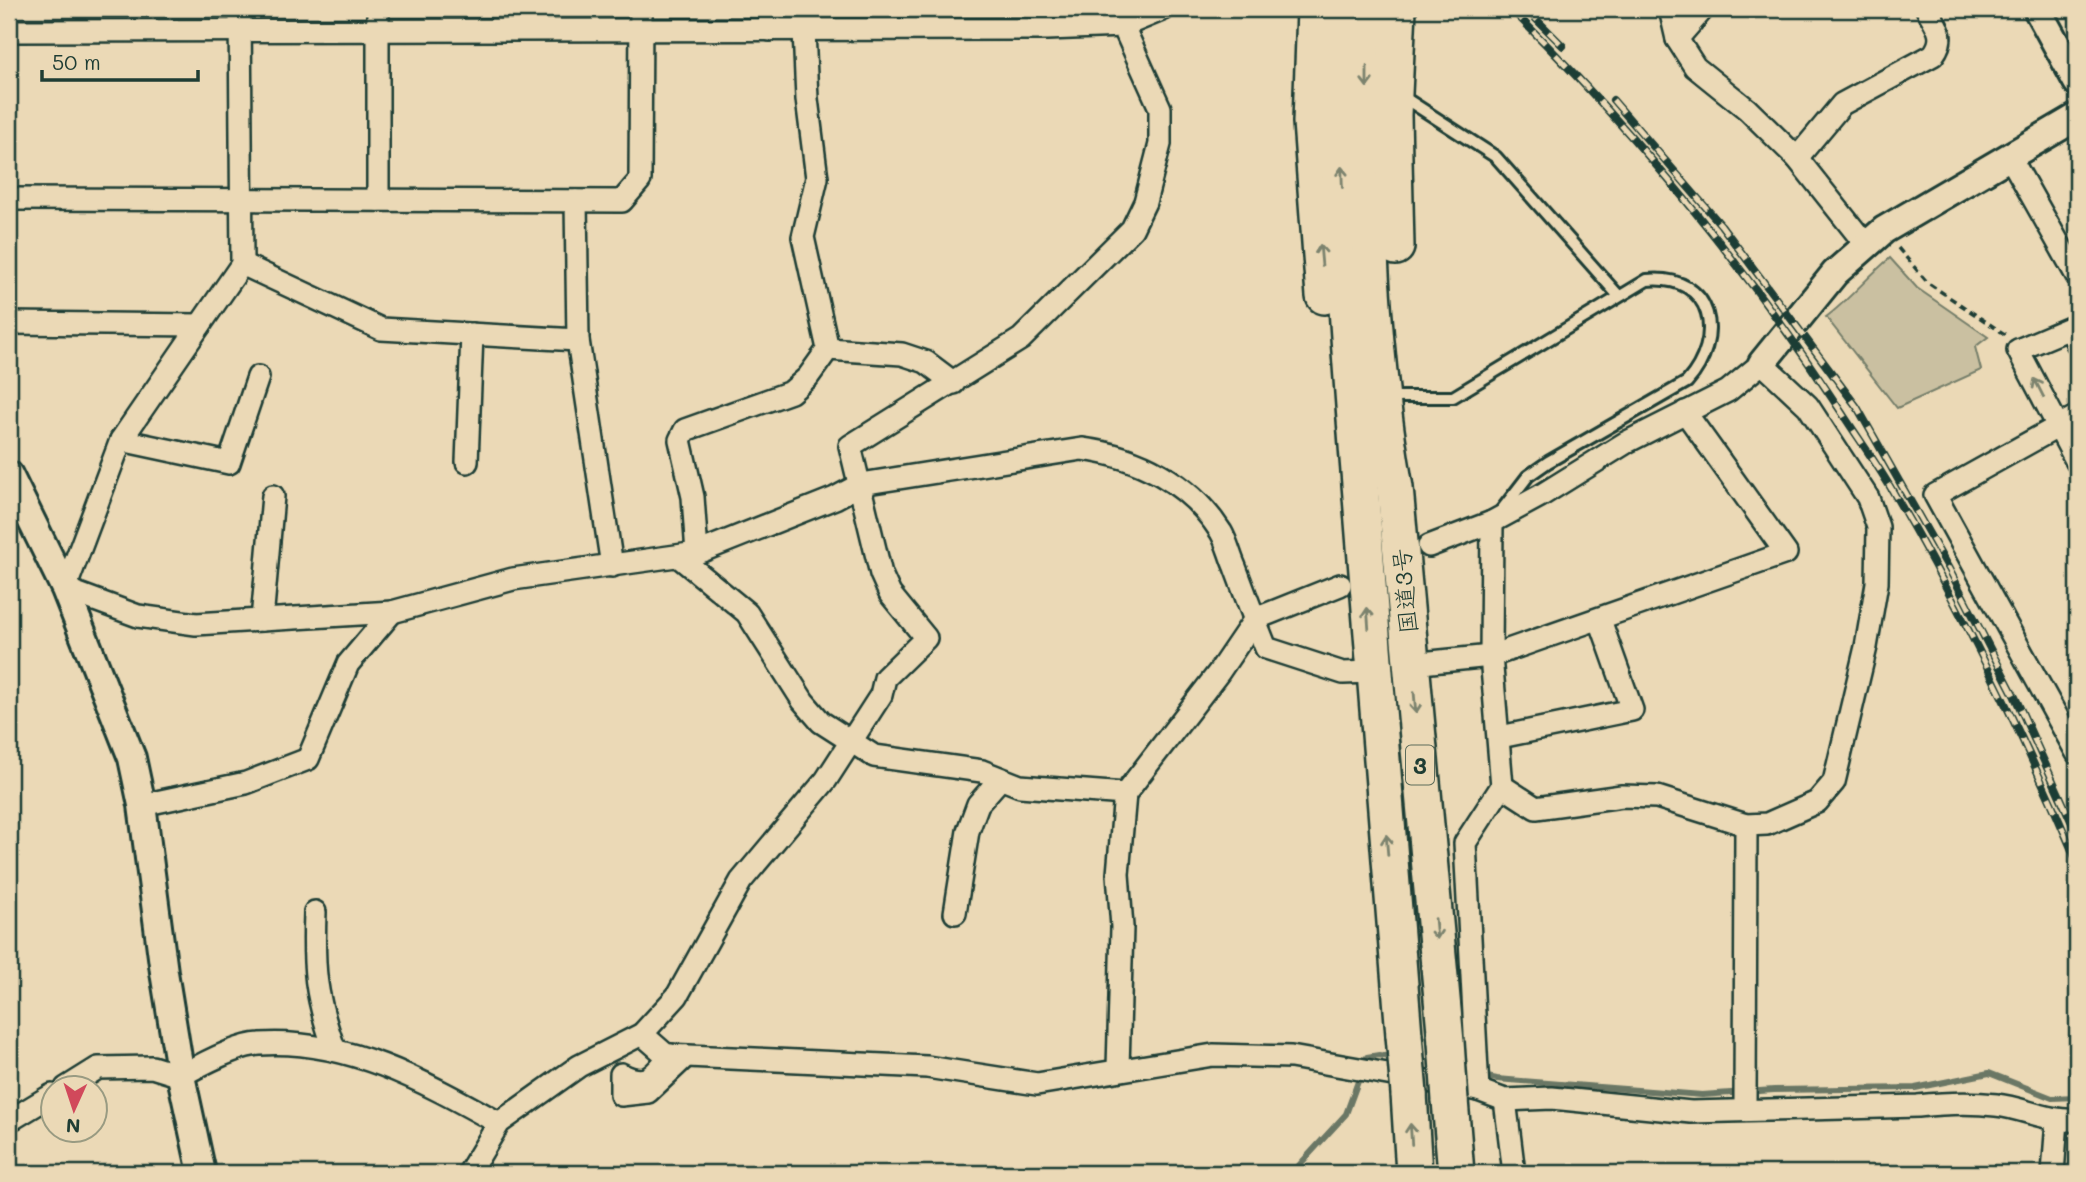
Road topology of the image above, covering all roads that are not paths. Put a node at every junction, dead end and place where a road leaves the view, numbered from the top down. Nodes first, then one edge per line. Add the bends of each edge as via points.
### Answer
1 (240, 9) edge
2 (378, 9) edge
3 (1164, 9) edge
4 (1315, 9) edge
5 (1343, 9) edge
6 (1369, 9) edge
7 (1398, 9) edge
8 (1670, 9) edge
9 (1703, 9) edge
10 (1927, 9) edge
11 (2037, 9) edge
12 (641, 18) edge
13 (912, 18) edge
14 (506, 19) edge
15 (770, 19) edge
16 (1047, 19) edge
17 (1123, 26) junction
18 (378, 30) junction
19 (804, 30) junction
20 (9, 31) edge
21 (240, 32) junction
22 (1677, 39) junction
23 (2077, 82) edge
24 (1394, 91) junction
25 (2077, 117) edge
26 (2010, 157) junction
27 (1797, 158) junction
28 (9, 199) edge
29 (378, 200) junction
30 (243, 201) junction
31 (576, 201) junction
32 (1866, 245) junction
33 (242, 264) junction
34 (2077, 276) edge
35 (1618, 296) junction
36 (9, 323) edge
37 (200, 325) junction
38 (472, 334) junction
39 (578, 340) junction
40 (2077, 343) edge
41 (828, 349) junction
42 (1762, 363) junction
43 (258, 377) dead end
44 (954, 383) junction
45 (1402, 397) junction
46 (1685, 412) junction
47 (2077, 416) edge
48 (2058, 427) junction
49 (121, 440) junction
50 (467, 461) dead end
51 (2077, 462) edge
52 (9, 475) edge
53 (861, 484) junction
54 (1395, 488) junction
55 (1360, 490) junction
56 (273, 496) dead end
57 (1492, 522) junction
58 (1429, 547) dead end
59 (688, 555) junction
60 (612, 566) junction
61 (1340, 585) dead end
62 (65, 589) junction
63 (392, 612) junction
64 (1255, 619) junction
65 (262, 620) junction
66 (1600, 620) junction
67 (1491, 656) junction
68 (1411, 664) junction
69 (1372, 672) junction
70 (1500, 737) junction
71 (850, 741) junction
72 (2077, 753) edge
73 (1000, 779) junction
74 (1502, 786) junction
75 (1125, 794) junction
76 (142, 805) junction
77 (1746, 825) junction
78 (315, 912) dead end
79 (955, 913) dead end
80 (642, 1034) junction
81 (334, 1048) junction
82 (1118, 1068) junction
83 (88, 1074) edge
84 (181, 1076) junction
85 (1464, 1095) junction
86 (1505, 1100) junction
87 (38, 1103) edge
88 (1745, 1108) junction
89 (2067, 1120) edge
90 (9, 1121) edge
91 (499, 1124) junction
92 (202, 1173) edge
93 (470, 1173) edge
94 (1414, 1173) edge
95 (1456, 1173) edge
96 (1514, 1173) edge
97 (2053, 1173) edge

1 - 21 street
2 - 18 street
3 - 17 street
55 -> 4 highway via 1338,437 1321,263 1311,122
55 -> 5 highway, 国道3号 / 3 via 1340,135
6 -> 54 highway, 国道3号 / 3 via 1367,137 1376,320 1384,424
7 - 24 highway
8 - 22 street
9 - 22 street
10 - 27 street via 1941,35 1941,45 1933,55 1842,104
11 - 23 street
12 - 14 street
12 - 15 street
12 - 31 street via 640,180 622,201
13 - 16 street
13 - 19 street
14 - 18 street
15 - 19 street
16 - 17 street
17 - 44 street via 1160,108 1160,144 1145,202 1132,229 1021,339
18 - 21 street
18 - 29 street
19 - 41 street via 817,178 803,237
20 - 21 street
21 - 30 street
22 - 27 street via 1695,67
24 - 35 lane via 1496,158
24 - 45 highway
25 - 26 street
26 - 32 street
26 - 34 street
27 - 32 street
28 - 30 street
29 - 30 street
29 - 31 street
30 - 33 street
31 - 39 street
32 - 42 street via 1835,273
33 - 37 street
33 - 38 street via 381,329
35 - 45 lane via 1453,397
35 - 57 lane via 1647,280 1661,278 1690,289 1709,317 1702,366 1687,382 1528,476
36 - 37 street
37 - 49 street
38 - 39 street
38 - 50 street
39 - 60 street
48 -> 40 street via 2018,350 2070,328
41 - 44 street via 902,355 926,362
41 - 59 street via 791,392 685,430 680,440 693,497
42 - 46 street via 1728,391
42 - 77 street via 1808,406 1868,498 1878,527 1877,583 1834,782 1817,802 1768,824
43 - 49 street via 229,463
44 - 53 street via 850,446
45 - 54 highway via 1403,430
46 - 57 street
46 - 66 street via 1786,553
47 - 48 street
48 - 51 street
48 - 72 street via 1935,495
49 - 62 street
52 - 62 street
53 - 59 street
53 - 64 street via 1082,449 1114,453 1172,481 1198,503 1222,533
53 - 71 street via 881,573 890,594 926,638 885,678 881,695
54 - 68 highway, 国道3号 / 3
69 -> 55 highway, 国道3号 / 3
56 - 65 street
57 - 58 street
57 - 67 street
59 - 60 street
59 - 71 street via 747,613 821,722
60 - 63 street via 513,579
61 - 64 street
62 - 65 street via 138,616 196,624
62 - 76 street via 132,758
63 - 65 street
63 - 76 street via 348,664 308,759 246,783
64 - 69 street via 1266,648 1343,673
64 - 75 street
66 - 67 street
66 - 70 street via 1632,710
67 - 68 street
67 - 70 street
68 -> 85 highway, 国道3号 / 3, bridge via 1446,1042
94 -> 69 highway, 国道3号 / 3, bridge
70 - 74 street
71 - 73 street via 874,756 946,764
71 - 80 street via 826,780 740,881 677,996
73 - 75 street via 1020,786
73 - 79 street via 978,804 968,831
74 - 77 street via 1536,808 1622,796 1657,797
74 - 85 street via 1465,843
75 - 82 street via 1118,874 1122,927
76 - 84 street
77 - 88 street
78 - 81 street via 316,991
80 - 82 street via 666,1055 927,1067 1037,1084
80 - 91 street via 579,1066
81 - 84 street via 258,1044
81 - 91 street via 423,1081
82 - 85 street via 1213,1055 1291,1057
83 - 84 street via 98,1068 152,1067
84 - 92 street
85 - 86 street
85 - 95 highway, 国道3号 / 3
86 - 88 street via 1552,1098 1691,1112
86 - 96 street
87 - 90 street
88 - 89 street via 1952,1102 1998,1105
89 - 97 street
91 - 93 street

